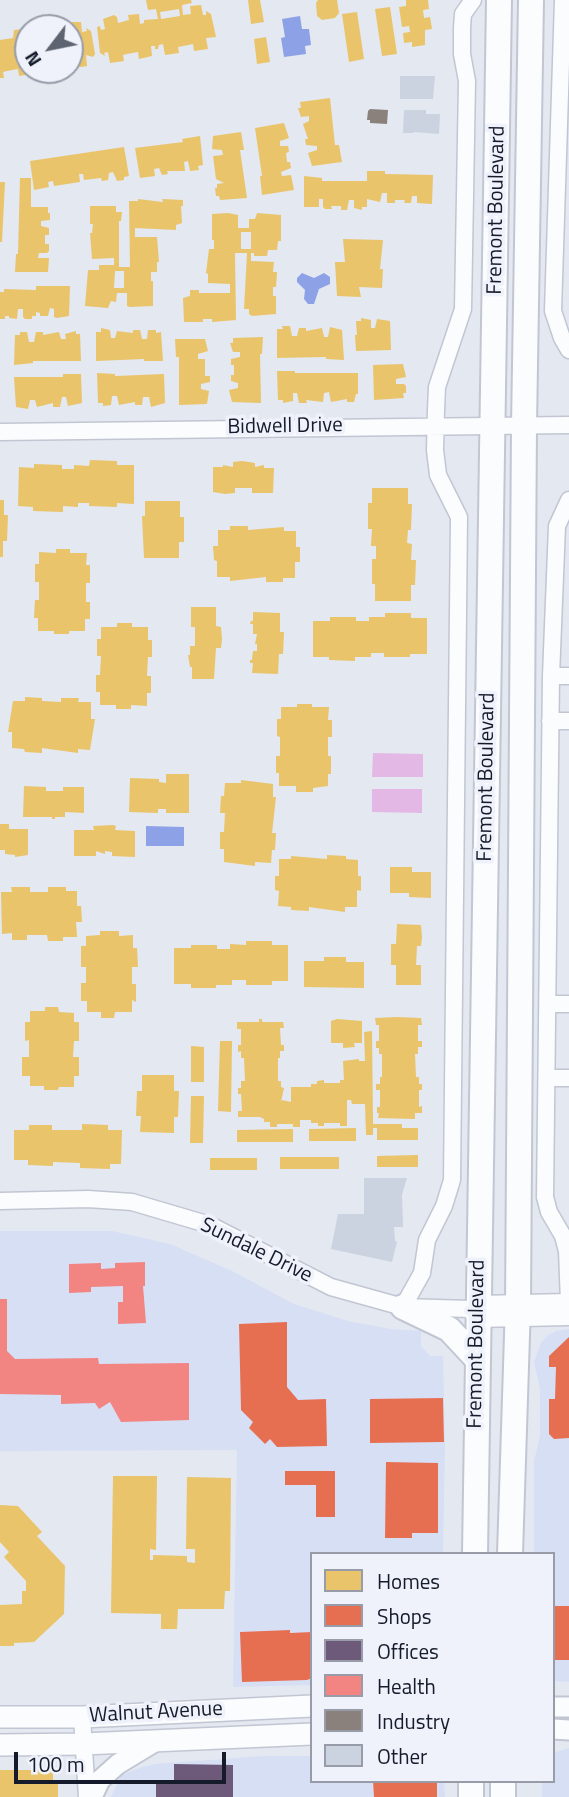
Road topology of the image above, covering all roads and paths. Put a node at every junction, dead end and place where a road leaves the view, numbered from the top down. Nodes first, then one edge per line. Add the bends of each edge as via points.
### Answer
1 (473, 0) edge
2 (499, 0) edge
3 (531, 0) edge
4 (564, 0) edge
5 (569, 350) edge
6 (436, 425) junction
7 (493, 425) junction
8 (569, 425) edge
9 (524, 426) junction
10 (0, 432) edge
11 (569, 500) edge
12 (563, 548) edge
13 (551, 676) junction
14 (569, 676) edge
15 (550, 721) junction
16 (569, 722) edge
17 (548, 1004) junction
18 (569, 1004) edge
19 (547, 1078) junction
20 (569, 1078) edge
21 (0, 1201) edge
22 (569, 1302) edge
23 (403, 1307) junction
24 (475, 1311) junction
25 (518, 1312) junction
26 (569, 1317) edge
27 (476, 1358) junction
28 (475, 1552) edge
29 (510, 1552) edge
30 (310, 1706) edge
31 (0, 1717) edge
32 (82, 1717) junction
33 (310, 1734) edge
34 (156, 1741) junction
35 (83, 1744) junction
36 (0, 1745) edge
37 (90, 1797) edge

1 - 6 street, Fremont Boulevard via 462,24 467,77 463,309 437,387
2 - 7 main road, Fremont Boulevard
3 - 9 main road, Fremont Boulevard
4 - 5 street via 553,311
6 - 7 street, Bidwell Drive
6 - 10 street, Bidwell Drive
6 - 23 street, Fremont Boulevard via 438,475 460,517 452,1180 427,1240 422,1273
7 - 9 street, Bidwell Drive
7 - 24 main road, Fremont Boulevard
8 - 9 street, Bidwell Drive
9 - 25 main road, Fremont Boulevard
11 - 12 street via 557,526
12 - 13 street
13 - 14 street
13 - 15 street
15 - 16 street
15 - 17 street
17 - 18 street
17 - 19 street
19 - 20 street
19 - 22 street via 545,1197 567,1251
21 - 23 street, Sundale Drive via 132,1202 210,1225 331,1287
22 - 25 street, Sundale Drive
23 - 24 street, Sundale Drive
23 - 27 main road via 449,1329
24 - 25 street, Sundale Drive
24 - 27 main road, Fremont Boulevard
25 - 26 street, Sundale Drive
25 - 29 main road, Fremont Boulevard
27 - 28 main road, Fremont Boulevard
30 - 32 main road, Walnut Avenue
31 - 32 main road, Walnut Avenue
32 - 35 street
33 - 34 main road, Walnut Avenue
34 - 35 main road, Walnut Avenue
34 - 37 street via 117,1764
35 - 36 main road, Walnut Avenue
35 - 37 street

